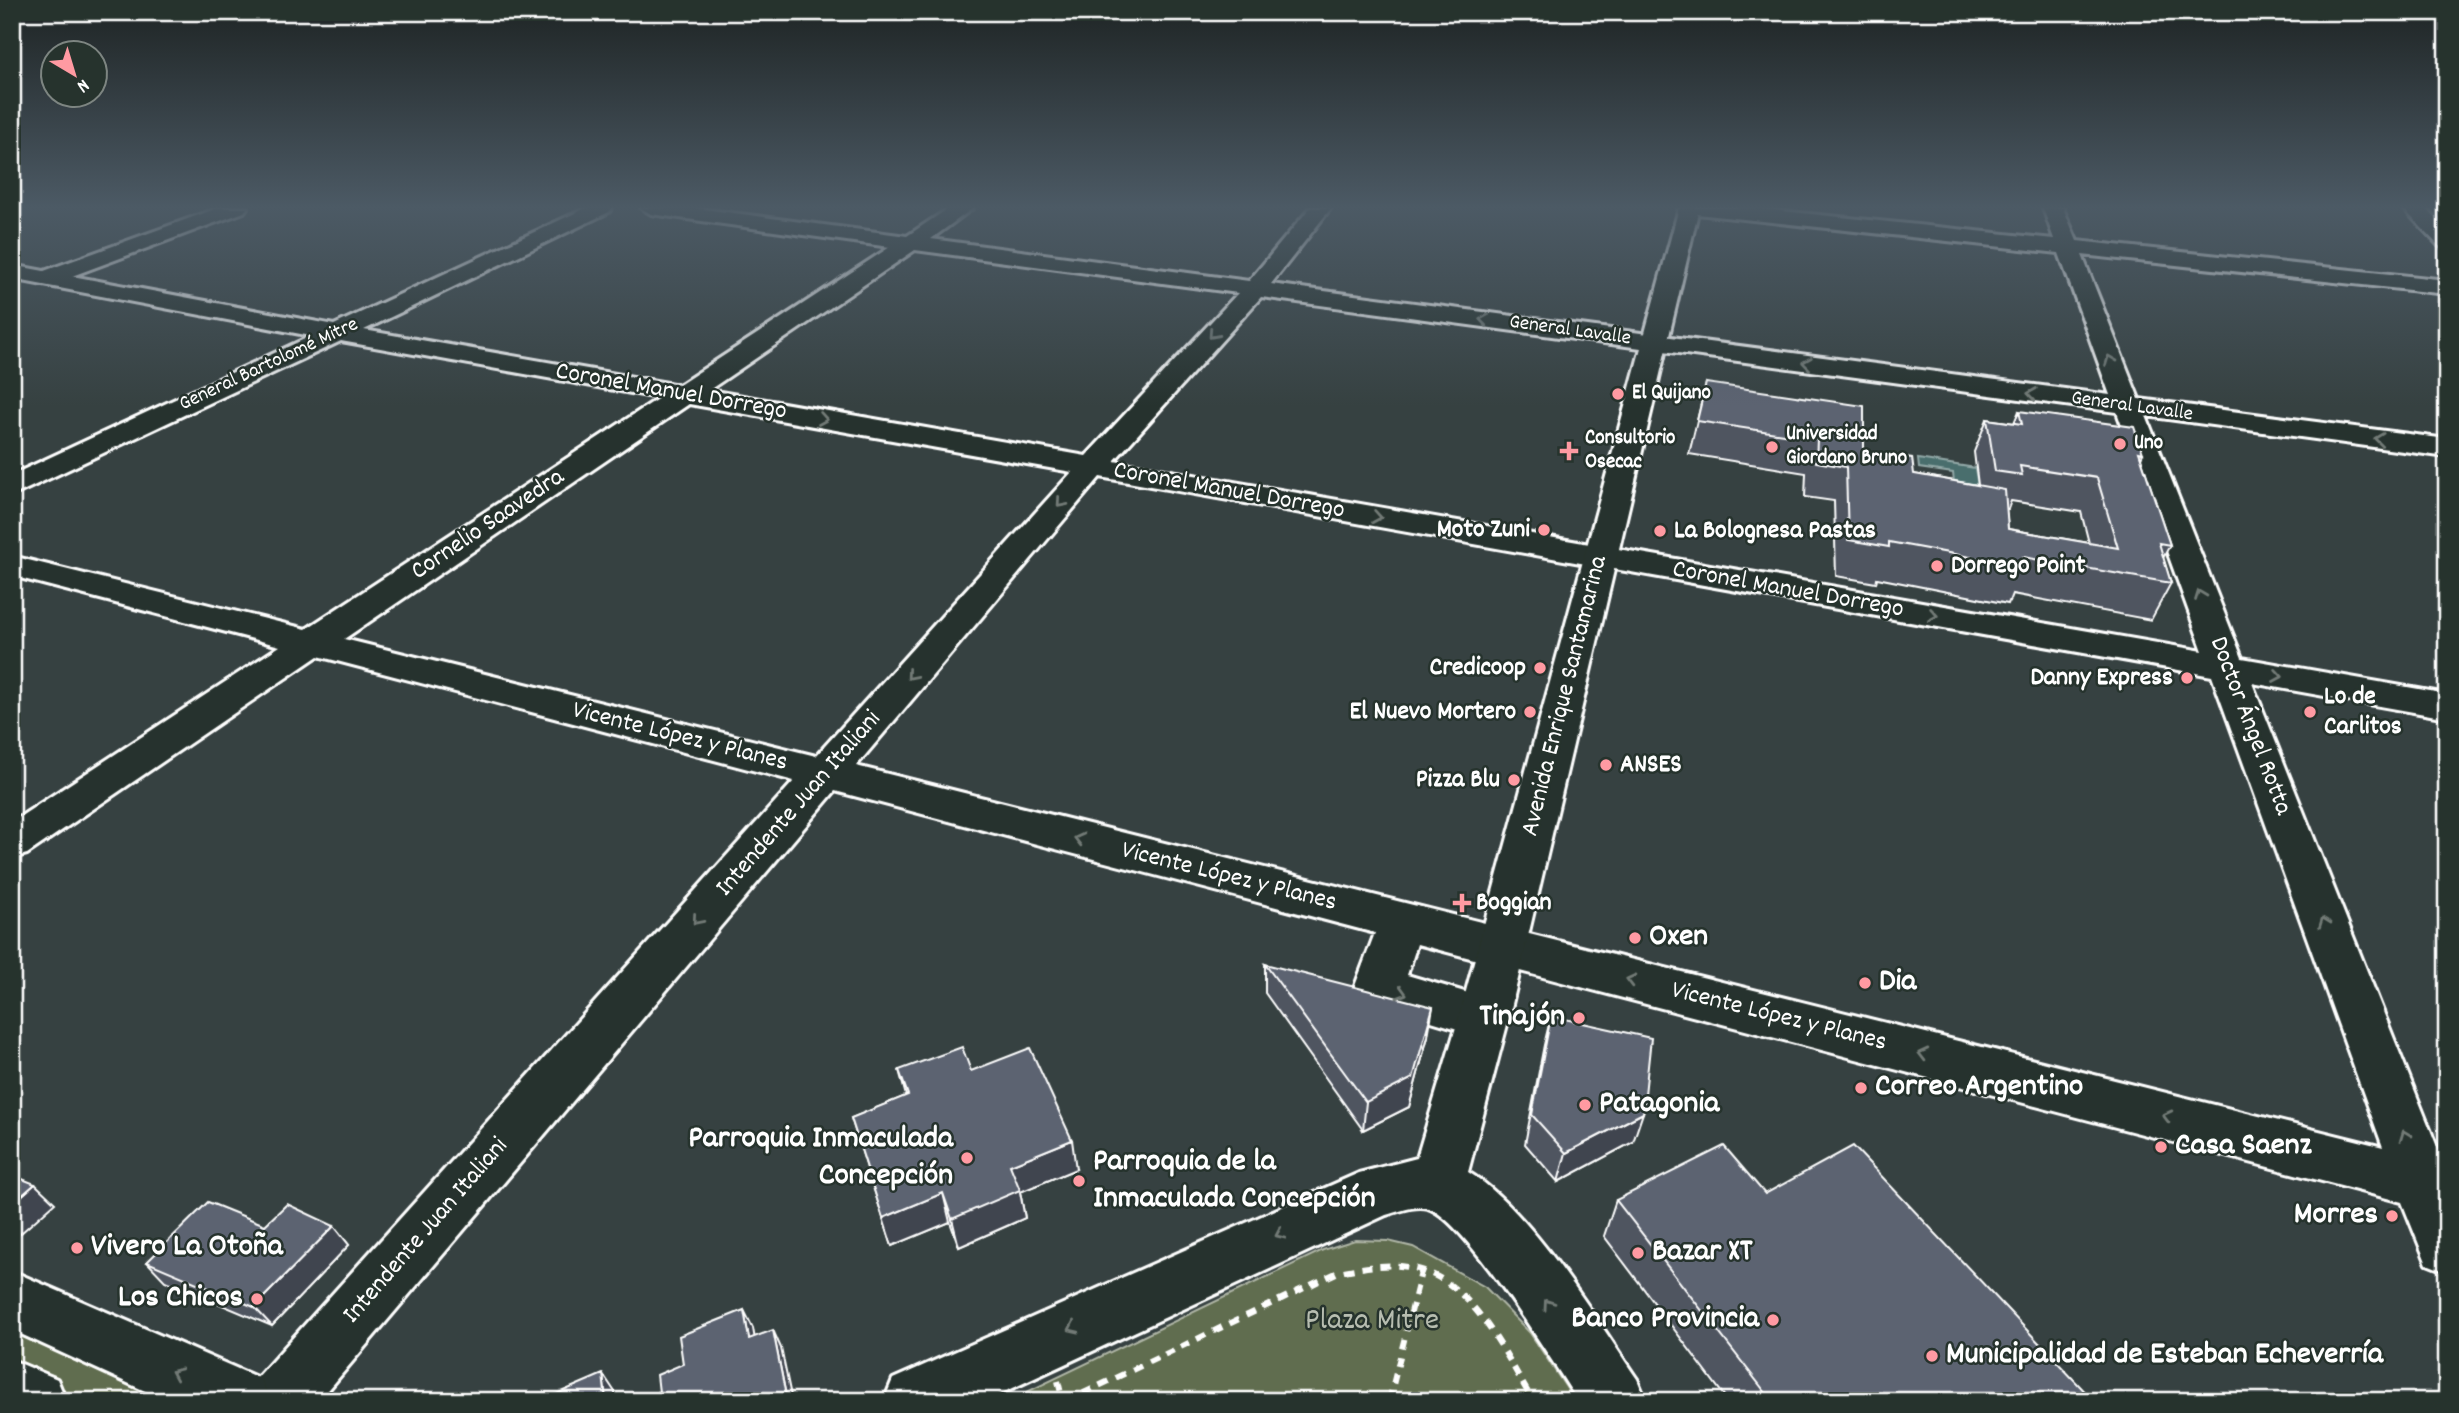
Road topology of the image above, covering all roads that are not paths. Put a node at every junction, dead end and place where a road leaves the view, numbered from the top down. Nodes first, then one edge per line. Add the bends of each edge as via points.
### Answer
1 (23, 274) edge
2 (57, 274) edge
3 (462, 274) edge
4 (864, 274) edge
5 (1142, 274) edge
6 (1267, 274) edge
7 (1672, 274) edge
8 (2078, 274) edge
9 (2314, 274) edge
10 (46, 278) junction
11 (2447, 288) edge
12 (1255, 289) junction
13 (12, 290) edge
14 (337, 333) junction
15 (1655, 343) junction
16 (683, 395) junction
17 (2128, 407) junction
18 (2447, 448) edge
19 (1093, 467) junction
20 (12, 487) edge
21 (1601, 557) junction
22 (12, 566) edge
23 (312, 643) junction
24 (2227, 667) junction
25 (2447, 706) edge
26 (825, 774) junction
27 (12, 843) edge
28 (1402, 921) junction
29 (1502, 946) junction
30 (1484, 1017) junction
31 (1437, 1184) junction
32 (2435, 1185) edge
33 (2447, 1245) edge
34 (12, 1300) edge
35 (12, 1391) edge
36 (35, 1401) edge
37 (239, 1401) edge
38 (278, 1401) edge
39 (915, 1401) edge
40 (1615, 1401) edge

1 - 10 street, Coronel Manuel Dorrego
2 - 10 street
3 - 14 street, General Bartolomé Mitre
4 - 16 street, Cornelio Saavedra
5 - 12 street, General Lavalle
6 - 12 street, Intendente Juan Italiani
7 - 15 street, Avenida Enrique Santamarina
17 -> 8 street, Doctor Ángel Rotta
9 - 11 street
10 - 13 street
10 - 14 street, Coronel Manuel Dorrego
15 -> 12 street, General Lavalle
12 -> 19 street, Intendente Juan Italiani
14 - 16 street, Coronel Manuel Dorrego
14 - 20 street, General Bartolomé Mitre
17 -> 15 street, General Lavalle
15 - 21 street, Avenida Enrique Santamarina
16 -> 19 street, Coronel Manuel Dorrego
16 - 23 street, Cornelio Saavedra
18 -> 17 street, General Lavalle
24 -> 17 street, Doctor Ángel Rotta
19 -> 21 street, Coronel Manuel Dorrego
19 -> 26 street, Intendente Juan Italiani
21 -> 24 street, Coronel Manuel Dorrego
21 - 29 street, Avenida Enrique Santamarina
22 - 23 street, Vicente López y Planes
23 - 26 street, Vicente López y Planes
23 - 27 street, Cornelio Saavedra
24 -> 25 street, Coronel Manuel Dorrego
32 -> 24 street, Doctor Ángel Rotta
28 -> 26 street, Vicente López y Planes
26 -> 38 street, Intendente Juan Italiani
28 - 29 street, Vicente López y Planes
28 -> 30 street via 1379,986
29 - 30 street, Avenida Enrique Santamarina
32 -> 29 street, Vicente López y Planes
30 - 31 street, Avenida Enrique Santamarina
31 -> 39 street via 1379,1191
40 -> 31 street via 1500,1240
32 - 33 street, Doctor Ángel Rotta
37 -> 34 street
35 - 36 street

